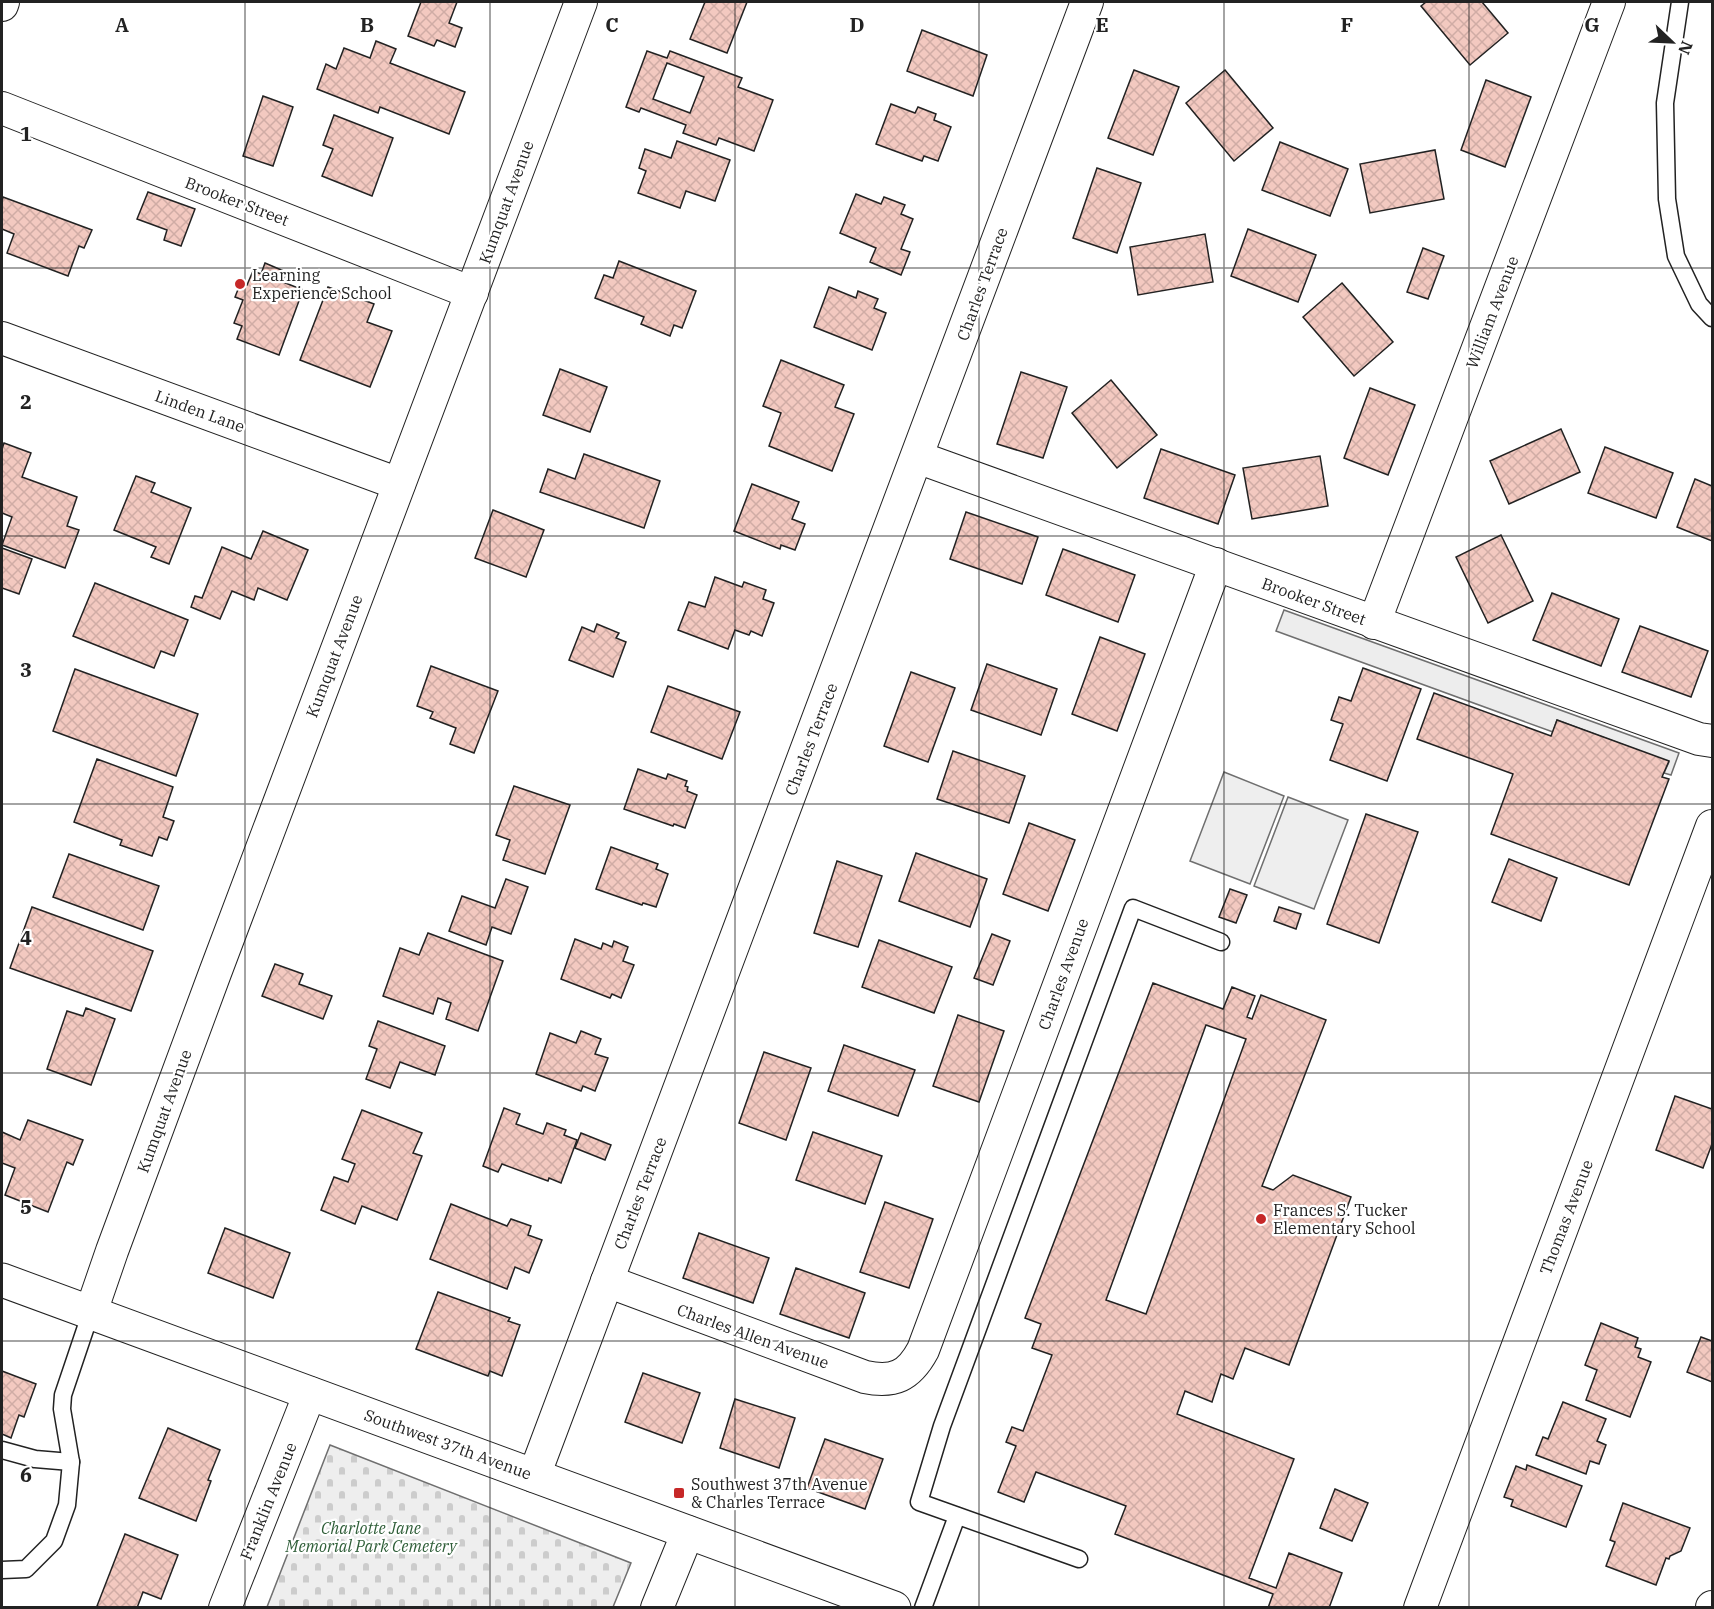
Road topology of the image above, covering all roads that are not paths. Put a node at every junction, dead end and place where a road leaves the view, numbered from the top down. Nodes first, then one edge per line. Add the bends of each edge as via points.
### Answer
1 (581, 2) edge
2 (1087, 2) edge
3 (1610, 2) edge
4 (1680, 2) edge
5 (2, 108) edge
6 (472, 293) junction
7 (1713, 318) edge
8 (2, 338) edge
9 (917, 457) junction
10 (399, 484) junction
11 (1216, 564) junction
12 (1374, 623) junction
13 (1713, 741) edge
14 (1713, 826) edge
15 (1221, 942) dead end
16 (2, 1280) edge
17 (607, 1281) junction
18 (91, 1312) junction
19 (900, 1376) joint
20 (310, 1393) junction
21 (2, 1450) edge
22 (71, 1462) junction
23 (534, 1476) junction
24 (957, 1516) junction
25 (688, 1532) junction
26 (1079, 1559) dead end
27 (2, 1570) edge
28 (225, 1608) edge
29 (657, 1608) edge
30 (894, 1608) edge
31 (923, 1608) edge
32 (1419, 1608) edge

1 - 6 street, Kumquat Avenue
2 - 9 street, Charles Terrace
3 - 12 street, William Avenue
4 - 7 lane via 1665,103 1667,199 1677,256 1699,304
5 - 6 street, Brooker Street
6 - 10 street, Kumquat Avenue
8 - 10 street, Linden Lane
9 - 11 street, Brooker Street
9 - 17 street, Charles Terrace
10 - 18 street, Kumquat Avenue
11 - 12 street, Brooker Street
11 - 19 street, Charles Avenue via 923,1350
12 - 13 street, Brooker Street
14 - 32 street, Thomas Avenue
15 - 24 lane via 1133,908 942,1426 919,1502
16 - 18 main road, Southwest 37th Avenue
17 - 19 street, Charles Allen Avenue via 864,1377
17 - 23 street, Charles Terrace
18 - 20 main road, Southwest 37th Avenue
18 - 22 lane via 63,1395
20 - 23 main road, Southwest 37th Avenue
20 - 28 street, Franklin Avenue
21 - 22 lane via 35,1459
22 - 27 lane via 67,1505 54,1541 26,1569
23 - 25 main road, Southwest 37th Avenue
24 - 26 lane
24 - 31 lane
25 - 29 street
25 - 30 main road, Southwest 37th Avenue

